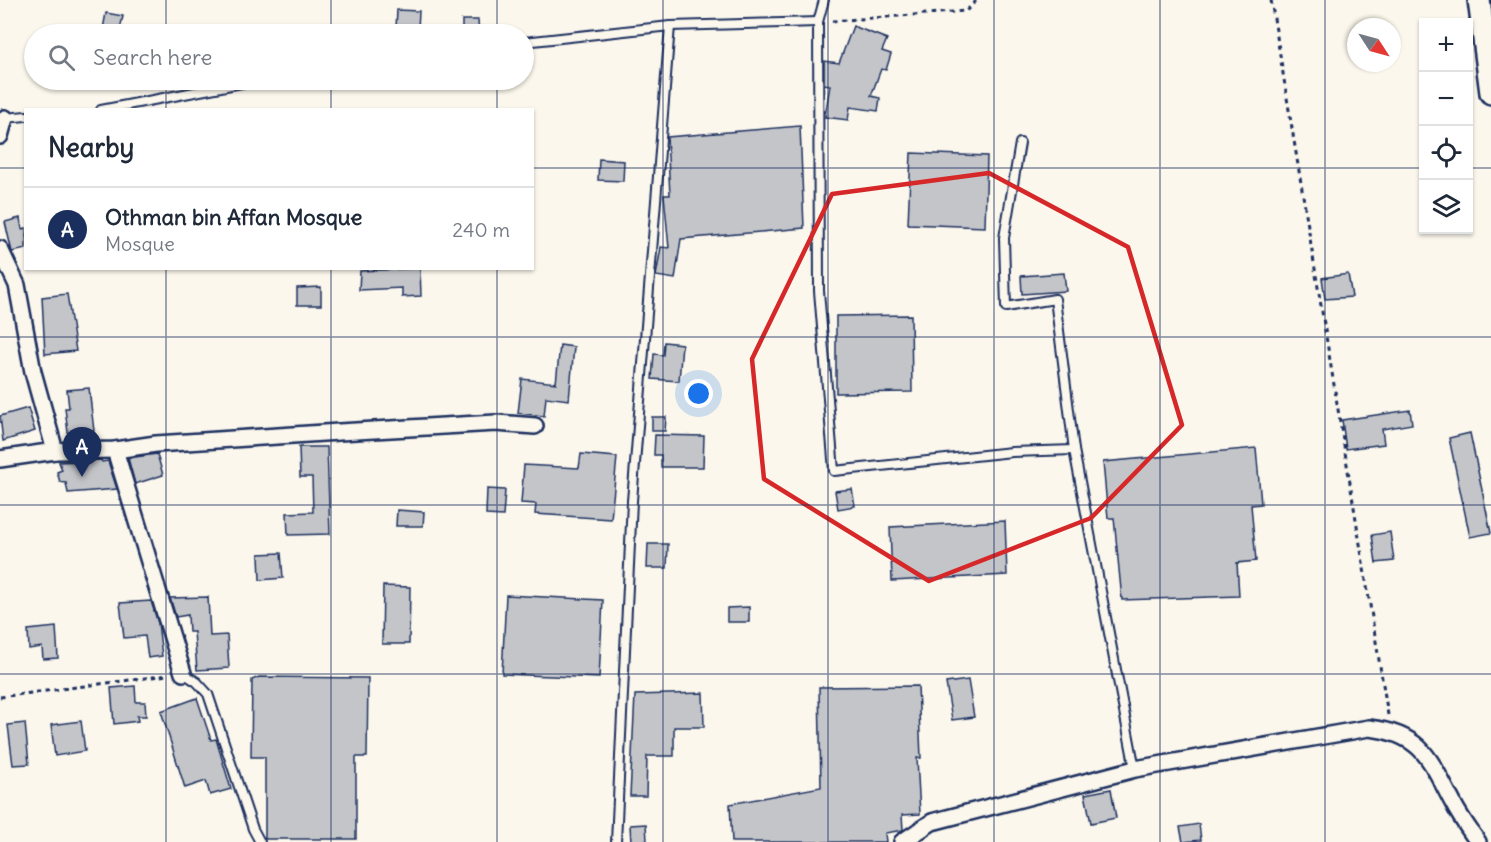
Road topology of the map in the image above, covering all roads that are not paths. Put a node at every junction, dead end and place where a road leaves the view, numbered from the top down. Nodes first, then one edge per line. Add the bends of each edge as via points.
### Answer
1 (824, 0) edge
2 (1479, 0) edge
3 (818, 22) junction
4 (670, 26) junction
5 (534, 41) edge
6 (205, 90) edge
7 (1491, 93) edge
8 (111, 108) edge
9 (24, 117) edge
10 (5, 118) joint
11 (0, 136) edge
12 (1020, 143) dead end
13 (0, 249) edge
14 (4, 267) edge
15 (535, 426) dead end
16 (115, 450) junction
17 (1074, 450) junction
18 (55, 451) junction
19 (0, 459) edge
20 (183, 673) joint
21 (1135, 769) junction
22 (260, 842) edge
23 (616, 842) edge
24 (902, 842) edge
25 (1478, 842) edge

1 - 3 lane
2 - 7 main road
3 - 4 lane
3 - 17 lane via 819,291 834,471 1012,452
4 - 5 lane
4 - 23 lane via 632,501
6 - 8 lane
9 - 10 lane
10 - 11 street
12 - 17 lane via 1004,238 1006,307 1055,299
13 - 14 street
14 - 18 street via 17,285 33,372
15 - 16 street via 495,423 350,431
16 - 18 street
16 - 20 street
17 - 21 lane
18 - 19 street
20 - 22 lane via 207,694
21 - 24 street via 932,822
21 - 25 street via 1369,728 1391,730 1425,751

